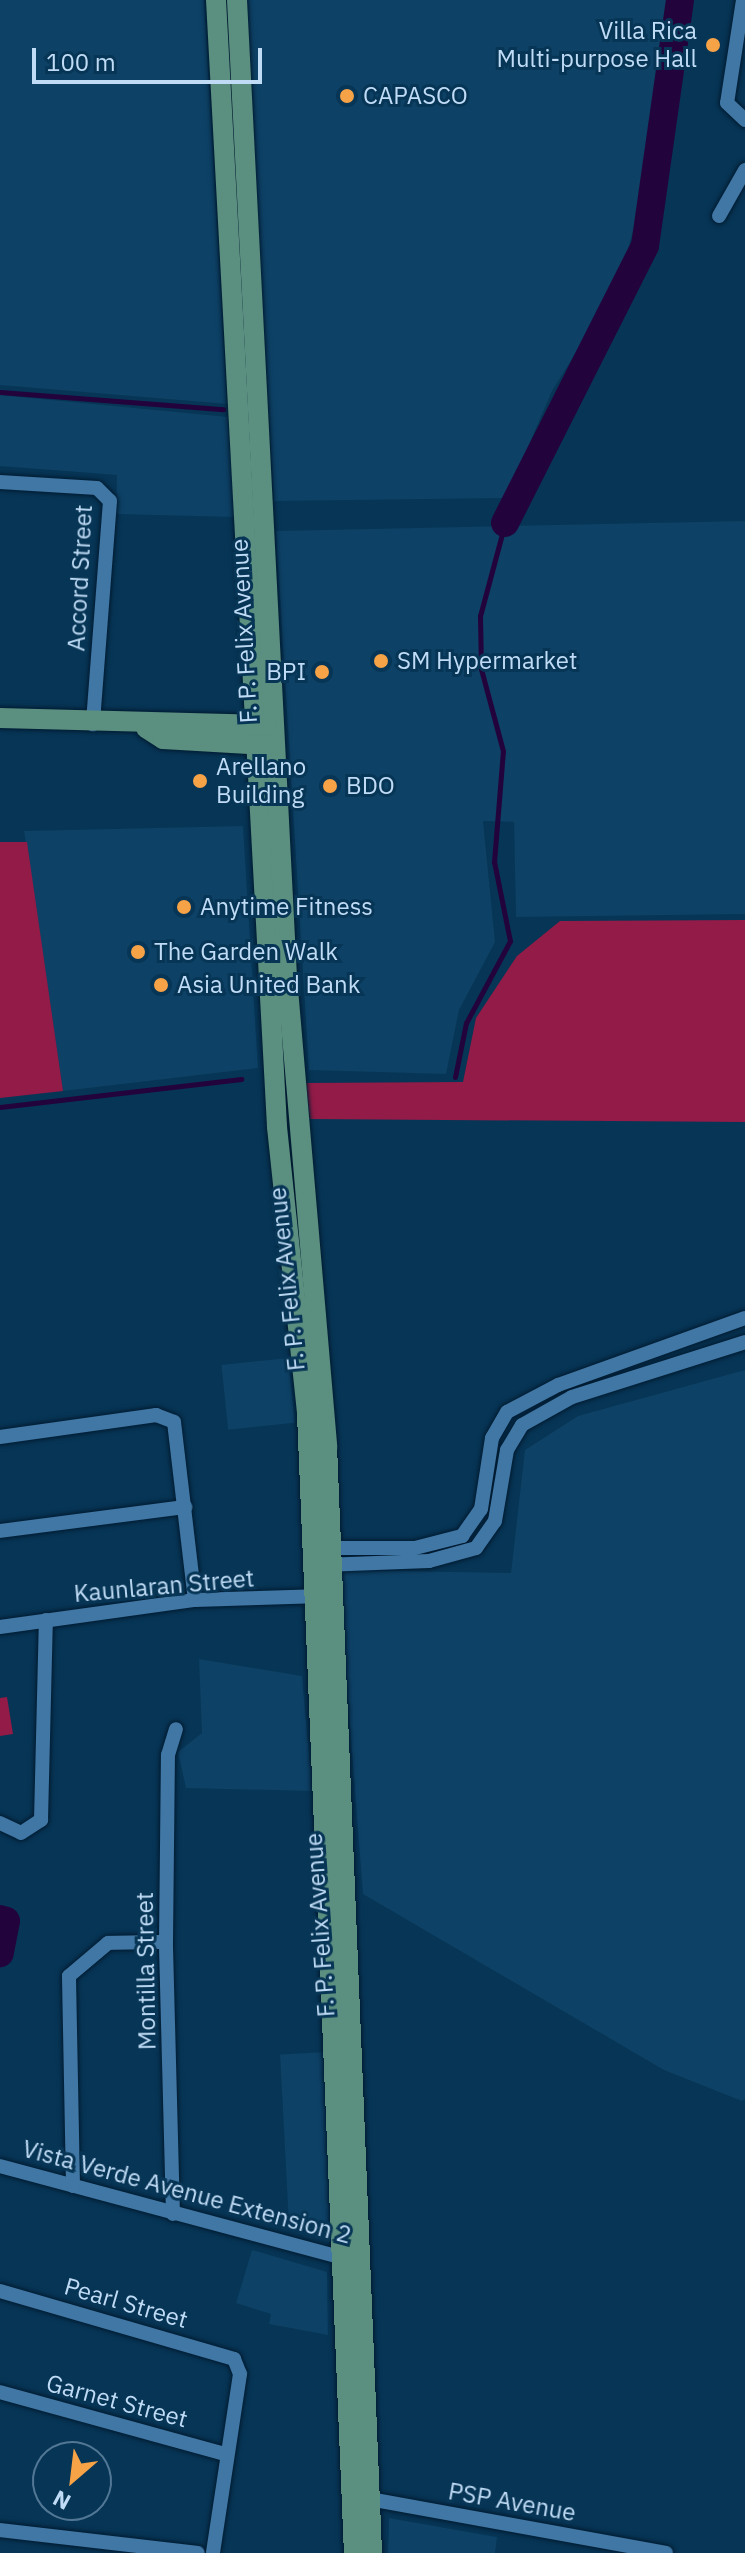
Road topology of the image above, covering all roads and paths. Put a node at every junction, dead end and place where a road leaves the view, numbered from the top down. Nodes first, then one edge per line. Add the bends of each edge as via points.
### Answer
1 (216, 0) edge
2 (237, 0) edge
3 (743, 0) edge
4 (745, 120) edge
5 (745, 170) edge
6 (719, 216) dead end
7 (0, 482) edge
8 (0, 718) edge
9 (93, 724) junction
10 (266, 735) junction
11 (745, 1318) edge
12 (745, 1342) edge
13 (655, 1347) junction
14 (661, 1369) junction
15 (0, 1437) edge
16 (185, 1507) junction
17 (0, 1531) edge
18 (331, 1556) junction
19 (309, 1557) junction
20 (332, 1596) junction
21 (310, 1597) junction
22 (195, 1600) junction
23 (46, 1620) junction
24 (0, 1627) edge
25 (176, 1729) dead end
26 (0, 1823) edge
27 (166, 1942) junction
28 (0, 2166) edge
29 (73, 2186) junction
30 (173, 2214) junction
31 (341, 2258) junction
32 (362, 2260) junction
33 (0, 2291) edge
34 (356, 2385) junction
35 (0, 2392) edge
36 (222, 2453) junction
37 (360, 2497) junction
38 (0, 2530) edge
39 (198, 2553) edge
40 (213, 2553) edge
41 (354, 2553) edge
42 (372, 2553) edge
43 (666, 2553) edge

1 - 10 main road, F. P. Felix Avenue
2 - 10 main road, F. P. Felix Avenue
3 - 4 street via 727,103
5 - 6 street
7 - 9 street, Accord Street via 97,488 110,501
8 - 9 main road
9 - 10 main road via 146,728 166,720 221,733
10 - 18 main road, F. P. Felix Avenue
10 - 19 main road, F. P. Felix Avenue via 282,1194 307,1414
11 - 13 street
12 - 14 street
13 - 14 street
13 - 18 street via 507,1412 492,1438 481,1509 462,1536 415,1548
14 - 18 street via 572,1397 522,1425 507,1450 495,1521 476,1548 429,1561
15 - 16 street via 162,1415 177,1430
16 - 17 street
16 - 22 street
18 - 19 street
18 - 20 main road, F. P. Felix Avenue
19 - 21 main road, F. P. Felix Avenue
20 - 21 street, Kaunlaran Street
20 - 32 main road, F. P. Felix Avenue
21 - 22 street, Kaunlaran Street
21 - 31 main road, F. P. Felix Avenue
22 - 23 street, Kaunlaran Street
23 - 24 street, Kaunlaran Street
23 - 26 street via 41,1820 21,1833
25 - 27 street, Montilla Street via 168,1755
27 - 29 street via 108,1943 69,1976
27 - 30 street, Montilla Street
28 - 29 street, Vista Verde Avenue Extension 2
29 - 30 street, Vista Verde Avenue Extension 2
30 - 31 street, Vista Verde Avenue Extension 2
31 - 32 street, Vista Verde Avenue Extension 2
31 - 34 main road, F. P. Felix Avenue
32 - 34 main road, F. P. Felix Avenue
33 - 36 street, Pearl Street via 237,2363
34 - 37 main road, F. P. Felix Avenue
35 - 36 street, Garnet Street
36 - 40 street
37 - 41 main road, F. P. Felix Avenue
37 - 42 main road, F. P. Felix Avenue
37 - 43 street, PSP Avenue
38 - 39 street

